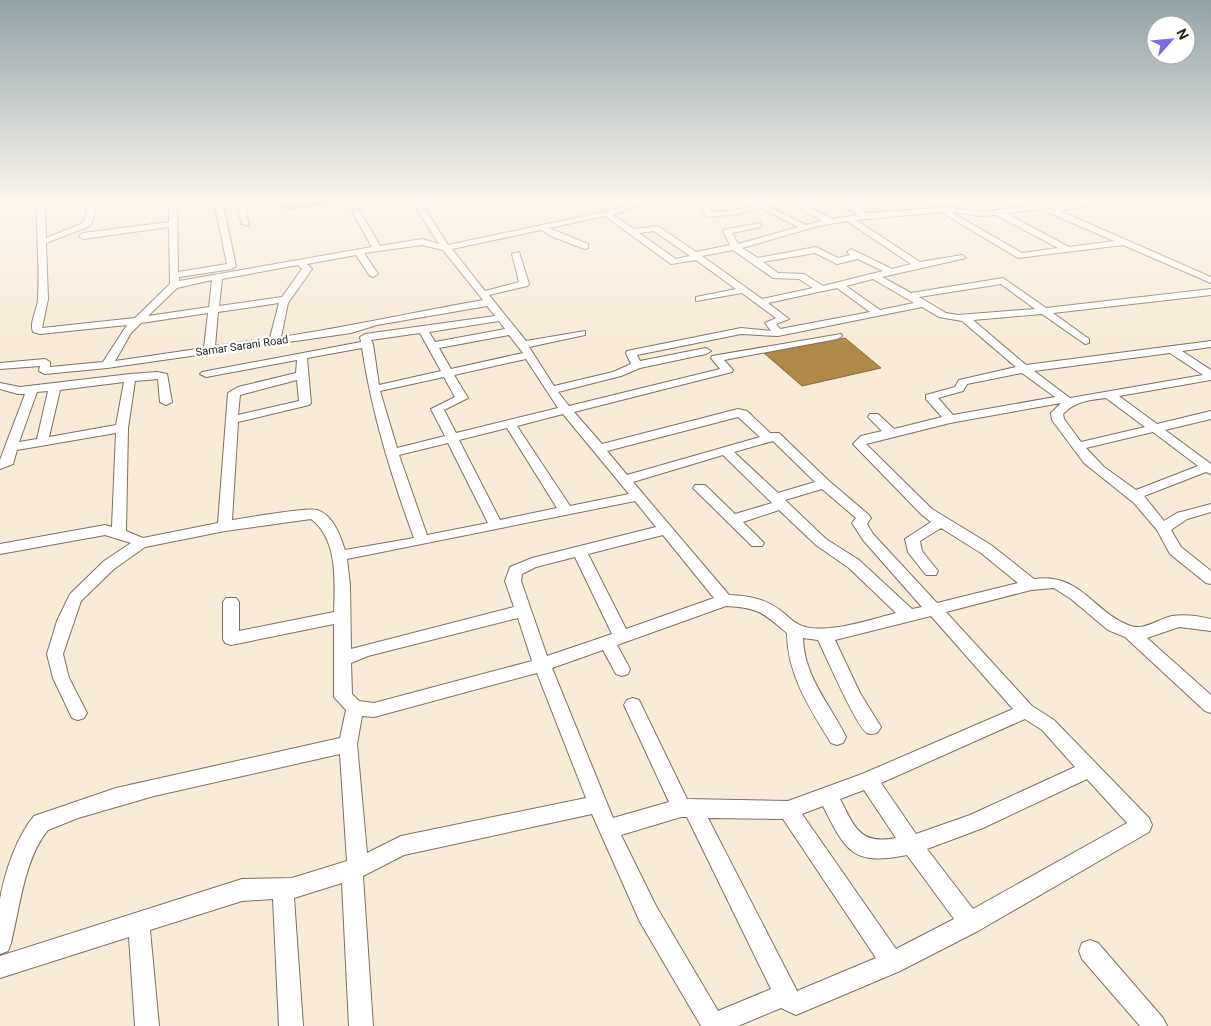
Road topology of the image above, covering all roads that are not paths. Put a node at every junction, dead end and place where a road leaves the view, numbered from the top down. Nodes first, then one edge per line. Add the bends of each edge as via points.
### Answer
1 (42, 249) edge
2 (173, 249) edge
3 (228, 249) edge
4 (378, 249) edge
5 (447, 249) edge
6 (515, 249) edge
7 (656, 249) edge
8 (686, 249) edge
9 (727, 249) edge
10 (738, 249) edge
11 (845, 249) dead end
12 (894, 249) edge
13 (1008, 249) edge
14 (1076, 249) edge
15 (1141, 249) edge
16 (1068, 250) joint
17 (359, 252) junction
18 (696, 256) junction
19 (858, 256) junction
20 (962, 258) dead end
21 (756, 261) junction
22 (300, 262) junction
23 (918, 265) junction
24 (891, 272) junction
25 (372, 274) dead end
26 (174, 275) junction
27 (875, 276) junction
28 (217, 278) junction
29 (1211, 280) edge
30 (839, 285) junction
31 (174, 286) junction
32 (821, 289) junction
33 (743, 290) junction
34 (1211, 292) edge
35 (911, 296) junction
36 (486, 298) junction
37 (286, 299) junction
38 (699, 299) dead end
39 (760, 302) junction
40 (924, 304) junction
41 (215, 308) junction
42 (1041, 310) junction
43 (878, 313) junction
44 (965, 318) junction
45 (137, 320) junction
46 (507, 325) junction
47 (423, 330) junction
48 (581, 333) dead end
49 (778, 333) junction
50 (366, 336) junction
51 (837, 336) dead end
52 (275, 341) junction
53 (1084, 341) dead end
54 (1211, 344) edge
55 (433, 346) junction
56 (526, 350) junction
57 (1172, 350) junction
58 (209, 351) junction
59 (706, 351) dead end
60 (302, 356) junction
61 (107, 365) junction
62 (636, 365) junction
63 (0, 366) edge
64 (1024, 369) junction
65 (449, 372) junction
66 (206, 374) dead end
67 (302, 374) junction
68 (1211, 376) edge
69 (130, 378) junction
70 (0, 386) edge
71 (55, 387) junction
72 (374, 389) junction
73 (32, 390) junction
74 (550, 390) junction
75 (1109, 394) junction
76 (1066, 401) junction
77 (166, 402) dead end
78 (566, 410) junction
79 (1211, 415) edge
80 (874, 416) dead end
81 (950, 418) junction
82 (232, 420) junction
83 (510, 424) junction
84 (122, 428) junction
85 (1153, 428) junction
86 (891, 433) junction
87 (768, 438) junction
88 (450, 439) junction
89 (42, 442) junction
90 (1079, 446) junction
91 (11, 447) junction
92 (598, 449) junction
93 (726, 450) junction
94 (392, 454) junction
95 (0, 465) edge
96 (1209, 468) edge
97 (624, 480) junction
98 (824, 484) junction
99 (700, 488) dead end
100 (1135, 495) junction
101 (638, 496) junction
102 (779, 501) junction
103 (1211, 508) edge
104 (566, 511) junction
105 (733, 520) junction
106 (941, 522) junction
107 (496, 525) junction
108 (226, 526) junction
109 (1163, 528) junction
110 (667, 529) junction
111 (119, 533) junction
112 (422, 541) junction
113 (141, 543) junction
114 (757, 543) dead end
115 (0, 549) edge
116 (580, 551) junction
117 (338, 556) junction
118 (931, 571) dead end
119 (1211, 579) edge
120 (1031, 585) junction
121 (726, 600) junction
122 (231, 602) dead end
123 (933, 609) junction
124 (524, 611) junction
125 (342, 616) junction
126 (909, 616) junction
127 (1211, 625) edge
128 (796, 631) junction
129 (1131, 633) junction
130 (824, 635) junction
131 (615, 639) junction
132 (343, 659) junction
133 (542, 665) junction
134 (622, 669) dead end
135 (633, 704) dead end
136 (1211, 706) edge
137 (355, 708) junction
138 (1026, 712) junction
139 (78, 713) dead end
140 (872, 727) dead end
141 (836, 737) dead end
142 (348, 744) junction
143 (1090, 769) junction
144 (868, 780) junction
145 (826, 795) junction
146 (598, 804) junction
147 (687, 808) junction
148 (788, 810) junction
149 (608, 829) junction
150 (912, 845) junction
151 (355, 869) junction
152 (283, 888) junction
153 (970, 923) junction
154 (139, 924) junction
155 (0, 943) edge
156 (1090, 952) dead end
157 (892, 963) junction
158 (0, 967) edge
159 (786, 995) junction
160 (714, 1025) edge
161 (147, 1026) edge
162 (291, 1026) edge
163 (361, 1026) edge
164 (1155, 1026) edge

1 - 45 street via 43,301 37,330
2 - 26 street
3 - 26 street via 232,266
4 - 17 street
5 - 36 street
6 - 36 street, Samar Sarani Road via 524,284
7 - 18 street via 674,262
8 - 18 street
9 - 18 street
10 - 21 street
11 - 19 street
12 - 23 street
13 - 16 street via 1029,257
14 - 16 street
15 - 29 street
17 - 22 street
17 - 25 street
18 - 33 street
19 - 21 street via 836,261 815,250
19 - 24 street
20 - 23 street
21 - 32 street via 776,276 801,276
22 - 28 street
22 - 37 street via 307,269
23 - 24 street
24 - 27 street
26 - 31 street
27 - 30 street
27 - 35 street
28 - 31 street
28 - 41 street
30 - 32 street
30 - 43 street
31 - 45 street
32 - 39 street
33 - 38 street
33 - 39 street
34 - 42 street
35 - 40 street
35 - 42 street via 1002,282
36 - 46 street
36 - 50 street, Samar Sarani Road via 375,322
37 - 41 street
37 - 52 street via 276,325
39 - 49 street via 784,319 770,323
40 - 43 street
40 - 44 street via 946,316
41 - 45 street
41 - 58 street
42 - 44 street
42 - 53 street
43 - 49 street
44 - 64 street
45 - 61 street
46 - 47 street
46 - 55 street
46 - 56 street
47 - 50 street
47 - 55 street
48 - 56 street
49 - 62 street via 741,331 631,353
50 - 52 street, Samar Sarani Road
50 - 60 street
50 - 72 street
51 - 78 street via 716,358 728,370
52 - 58 street, Samar Sarani Road
54 - 57 street
55 - 65 street
56 - 65 street
56 - 74 street
57 - 64 street
57 - 68 street
58 - 61 street, Samar Sarani Road
59 - 62 street
60 - 66 street
60 - 67 street
61 - 63 street, Samar Sarani Road via 45,371 45,362
62 - 74 street via 616,374
64 - 76 street
64 - 81 street via 963,382 959,389 930,397
65 - 72 street
65 - 88 street via 462,398 437,409
67 - 82 street via 242,389 234,394
67 - 82 street via 305,403
68 - 75 street
69 - 71 street
69 - 77 street via 163,376
69 - 84 street
70 - 73 street via 11,387 18,392
71 - 73 street
71 - 89 street
72 - 94 street
73 - 91 street
74 - 78 street
75 - 76 street
75 - 85 street
76 - 81 street
76 - 90 street via 1057,414 1058,420
78 - 83 street
78 - 92 street
79 - 85 street
80 - 86 street
81 - 86 street
82 - 108 street
83 - 88 street
83 - 104 street
84 - 89 street
84 - 111 street
85 - 90 street
85 - 96 street
86 - 106 street via 865,439 858,444
87 - 92 street via 738,413
87 - 93 street
87 - 98 street via 775,436
88 - 94 street
88 - 107 street
89 - 91 street
90 - 100 street via 1102,472
91 - 95 street via 8,461
92 - 97 street
93 - 97 street
93 - 102 street
94 - 112 street
96 - 100 street
97 - 101 street
98 - 102 street
98 - 123 street via 864,518 859,523 862,529
99 - 105 street
100 - 109 street
101 - 104 street
101 - 110 street
102 - 105 street
102 - 126 street via 821,542 854,564
103 - 109 street via 1182,516
104 - 107 street
105 - 114 street
106 - 118 street via 912,539 915,552
106 - 120 street via 986,548
107 - 112 street
108 - 113 street
108 - 117 street via 314,514 327,524
109 - 119 street via 1164,536 1177,552
110 - 116 street
110 - 121 street
111 - 113 street
111 - 115 street via 105,530
112 - 117 street
113 - 139 street via 109,565 76,598 65,622 55,654 61,678
116 - 124 street via 532,563 515,571 513,581
116 - 131 street
117 - 125 street via 344,590
120 - 123 street
120 - 129 street via 1056,583
121 - 128 street via 755,602
121 - 131 street
122 - 125 street via 231,638
123 - 126 street
123 - 138 street
124 - 132 street via 365,650
124 - 133 street
125 - 132 street
126 - 130 street
127 - 129 street via 1171,622 1148,631
128 - 130 street
128 - 141 street via 794,645 803,671 816,705
129 - 136 street
130 - 140 street via 854,698
131 - 133 street
131 - 134 street
132 - 137 street via 343,697
133 - 137 street via 374,710
133 - 146 street
135 - 147 street
137 - 142 street
138 - 143 street via 1048,725
138 - 144 street
142 - 151 street
142 - 155 street via 138,791 41,823 35,827 26,850
143 - 150 street via 946,834
143 - 153 street via 1142,825
144 - 145 street
144 - 150 street
145 - 148 street
145 - 150 street via 856,843 875,851
146 - 149 street
146 - 151 street via 401,846
147 - 148 street
147 - 149 street
147 - 159 street
148 - 157 street
149 - 160 street via 648,914
150 - 153 street
151 - 152 street
151 - 163 street
152 - 154 street via 242,890
152 - 162 street
153 - 157 street
154 - 158 street
154 - 161 street
156 - 164 street
157 - 159 street via 796,1004
159 - 160 street

